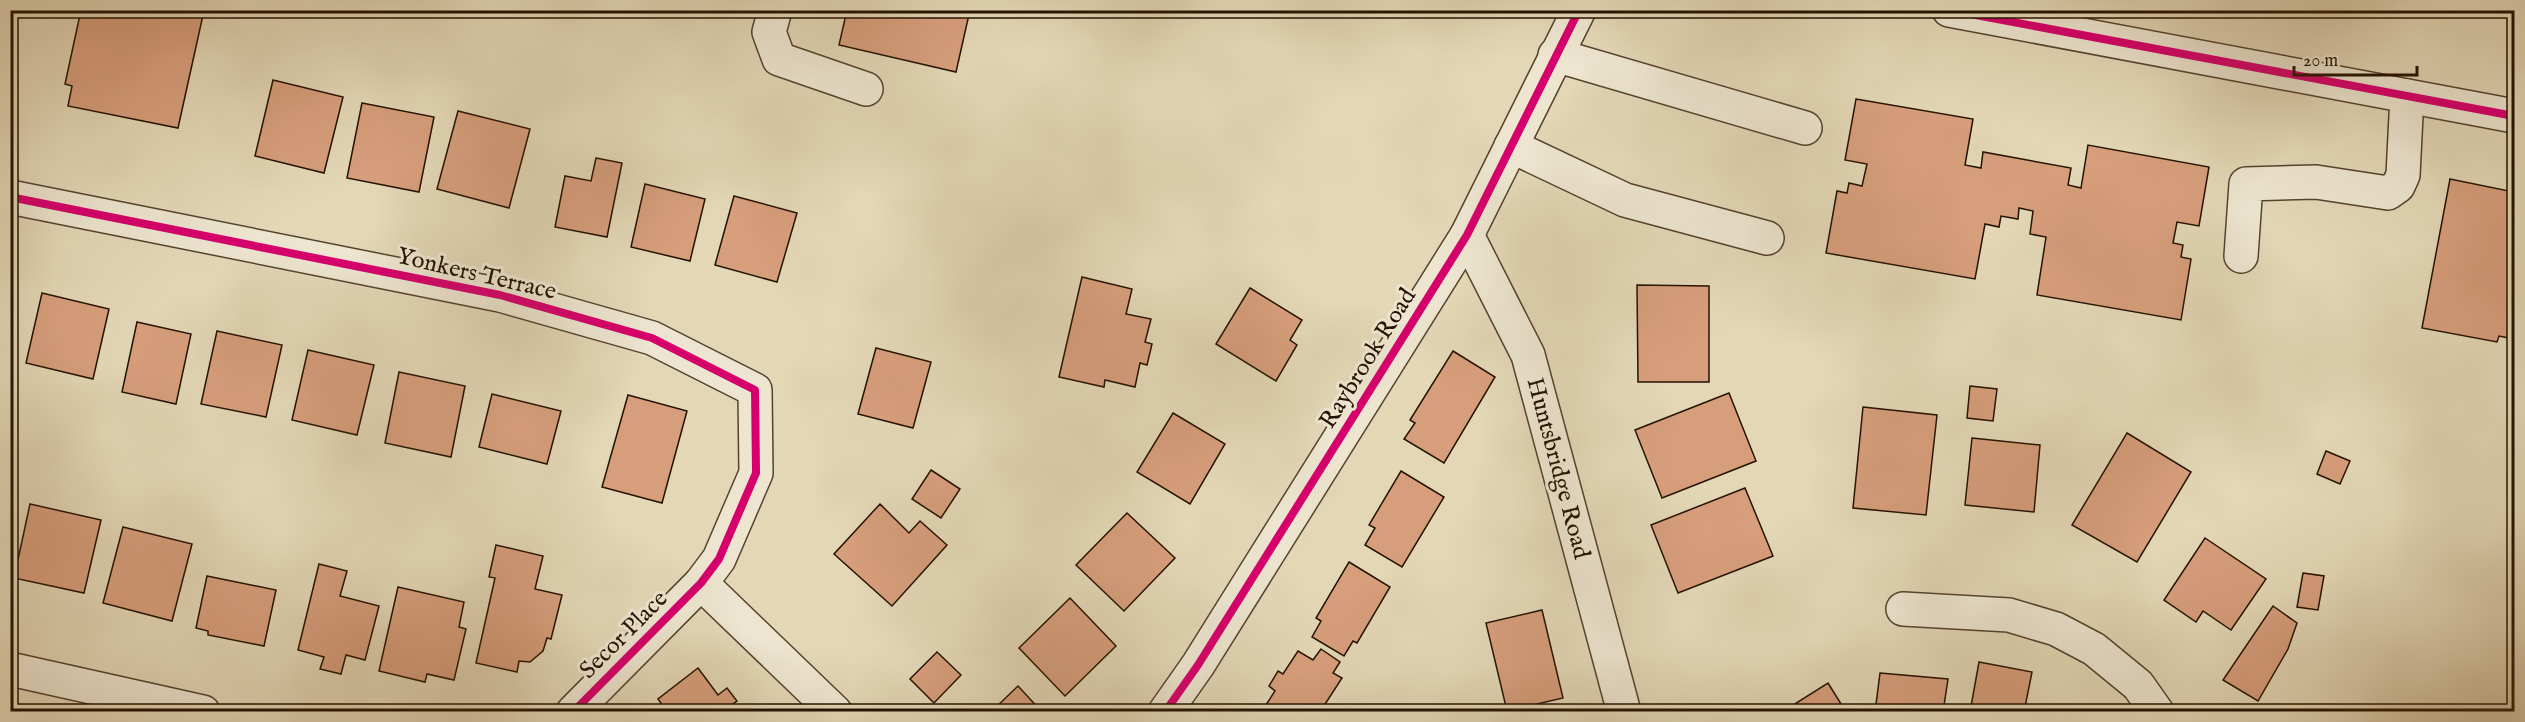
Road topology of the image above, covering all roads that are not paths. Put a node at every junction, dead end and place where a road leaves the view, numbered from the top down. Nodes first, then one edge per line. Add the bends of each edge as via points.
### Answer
1 (775, 10) edge
2 (1579, 10) edge
3 (1949, 10) edge
4 (1555, 56) junction
5 (866, 89) dead end
6 (2408, 96) junction
7 (2514, 116) edge
8 (1805, 128) dead end
9 (1511, 146) junction
10 (10, 197) edge
11 (1467, 235) junction
12 (1767, 238) dead end
13 (2241, 256) dead end
14 (701, 583) junction
15 (1904, 609) dead end
16 (10, 669) edge
17 (203, 711) edge
18 (573, 711) edge
19 (835, 711) edge
20 (1165, 711) edge
21 (1624, 711) edge
22 (2157, 711) edge

1 - 5 street via 770,33 779,59
2 - 4 street, Raybrook Road
3 - 6 street
4 - 8 street
4 - 9 street, Raybrook Road
6 - 7 street
6 - 13 street via 2403,175 2398,186 2388,193 2316,182 2246,184
9 - 11 street, Raybrook Road
9 - 12 street via 1624,200
10 - 14 street, Yonkers Terrace via 500,295 652,338 755,390 756,473 719,559
11 - 20 street, Raybrook Road via 1198,665
11 - 21 street, Huntsbridge Road via 1528,355
14 - 18 street, Secor Place
14 - 19 street
15 - 22 street via 2009,615 2056,629 2103,656 2138,685
16 - 17 street

